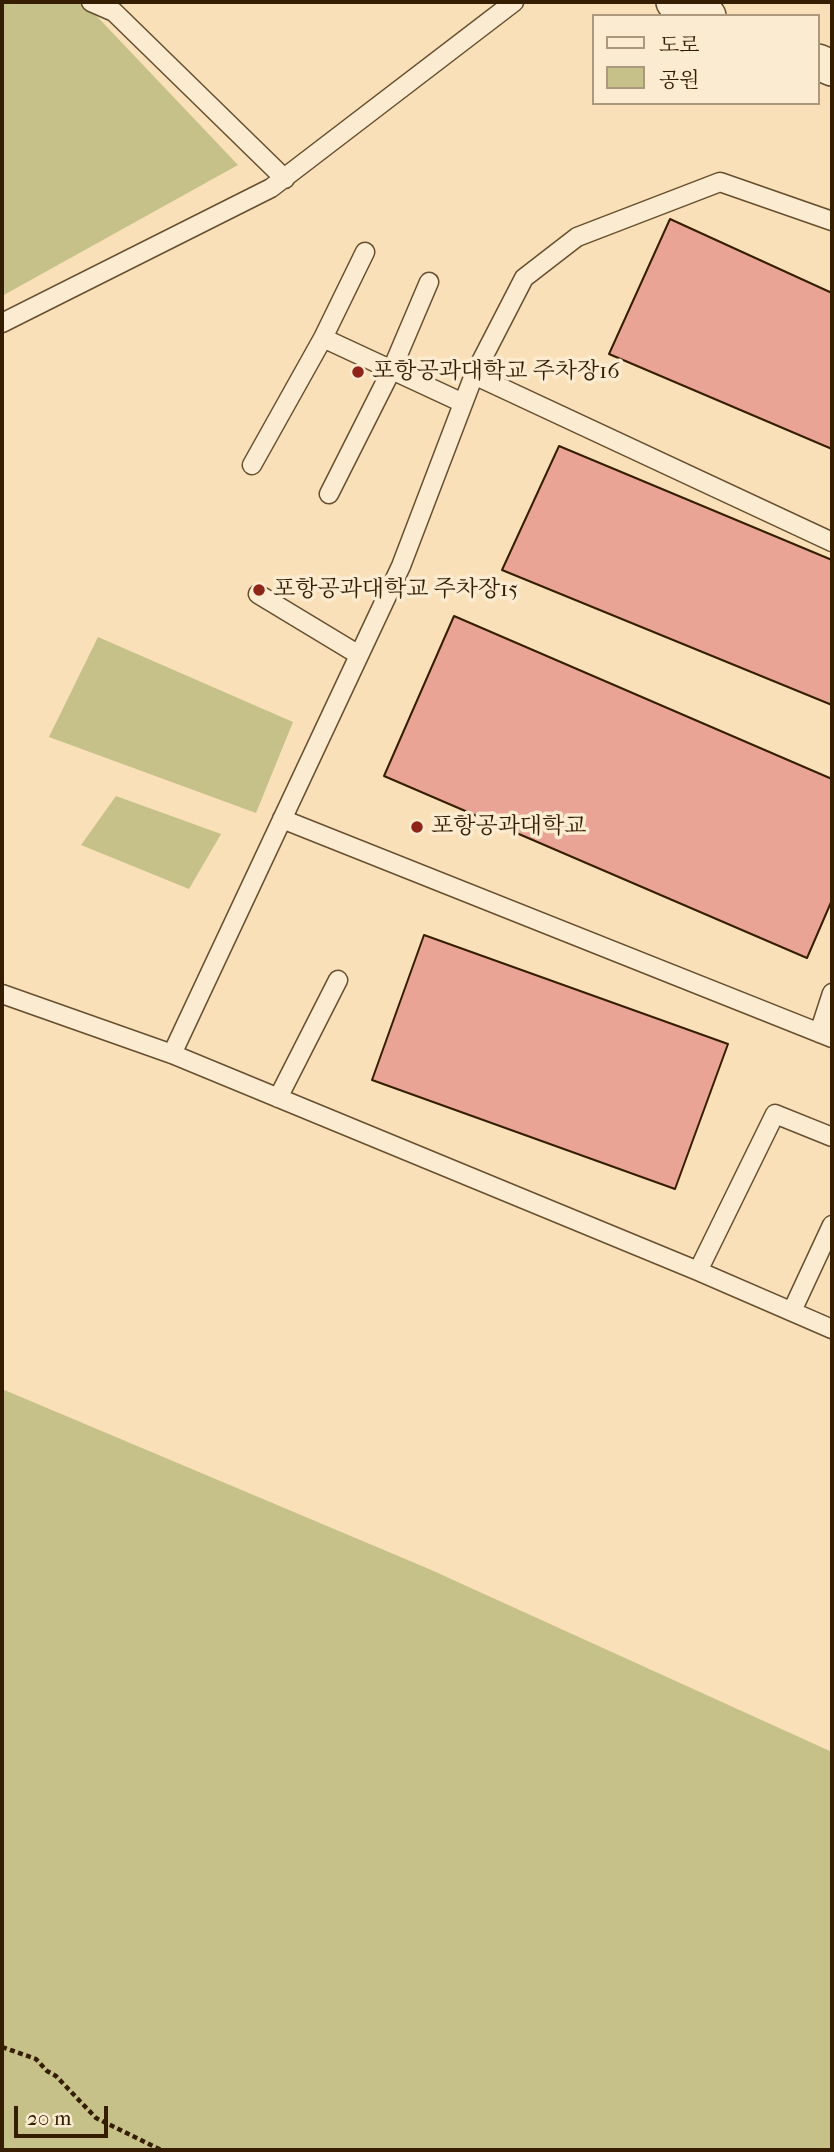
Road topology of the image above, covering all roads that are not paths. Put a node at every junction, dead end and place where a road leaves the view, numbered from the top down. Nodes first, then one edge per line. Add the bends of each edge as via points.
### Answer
1 (91, 2) edge
2 (514, 2) edge
3 (674, 2) edge
4 (703, 14) edge
5 (285, 179) junction
6 (832, 221) edge
7 (365, 252) dead end
8 (429, 282) dead end
9 (2, 323) edge
10 (323, 338) junction
11 (392, 369) junction
12 (474, 375) junction
13 (463, 403) junction
14 (252, 465) dead end
15 (329, 494) dead end
16 (832, 542) edge
17 (258, 594) dead end
18 (359, 655) junction
19 (282, 819) junction
20 (338, 979) dead end
21 (832, 993) edge
22 (2, 994) edge
23 (826, 1036) edge
24 (172, 1054) junction
25 (278, 1098) junction
26 (832, 1138) edge
27 (832, 1225) edge
28 (698, 1271) junction
29 (792, 1311) junction
30 (832, 1329) edge

1 - 5 lane via 114,12
2 - 5 lane
3 - 4 street
5 - 9 lane
6 - 12 lane via 720,182 577,237 524,278
7 - 10 lane
8 - 11 lane
10 - 11 lane
10 - 14 lane
11 - 13 lane
11 - 15 lane
12 - 13 lane
12 - 16 lane
13 - 18 lane via 401,566
17 - 18 lane
18 - 19 lane
19 - 23 lane
19 - 24 lane
20 - 25 lane
21 - 23 lane
22 - 24 lane
24 - 25 lane
25 - 28 lane
26 - 28 lane via 775,1114
27 - 29 lane
28 - 29 lane
29 - 30 lane

